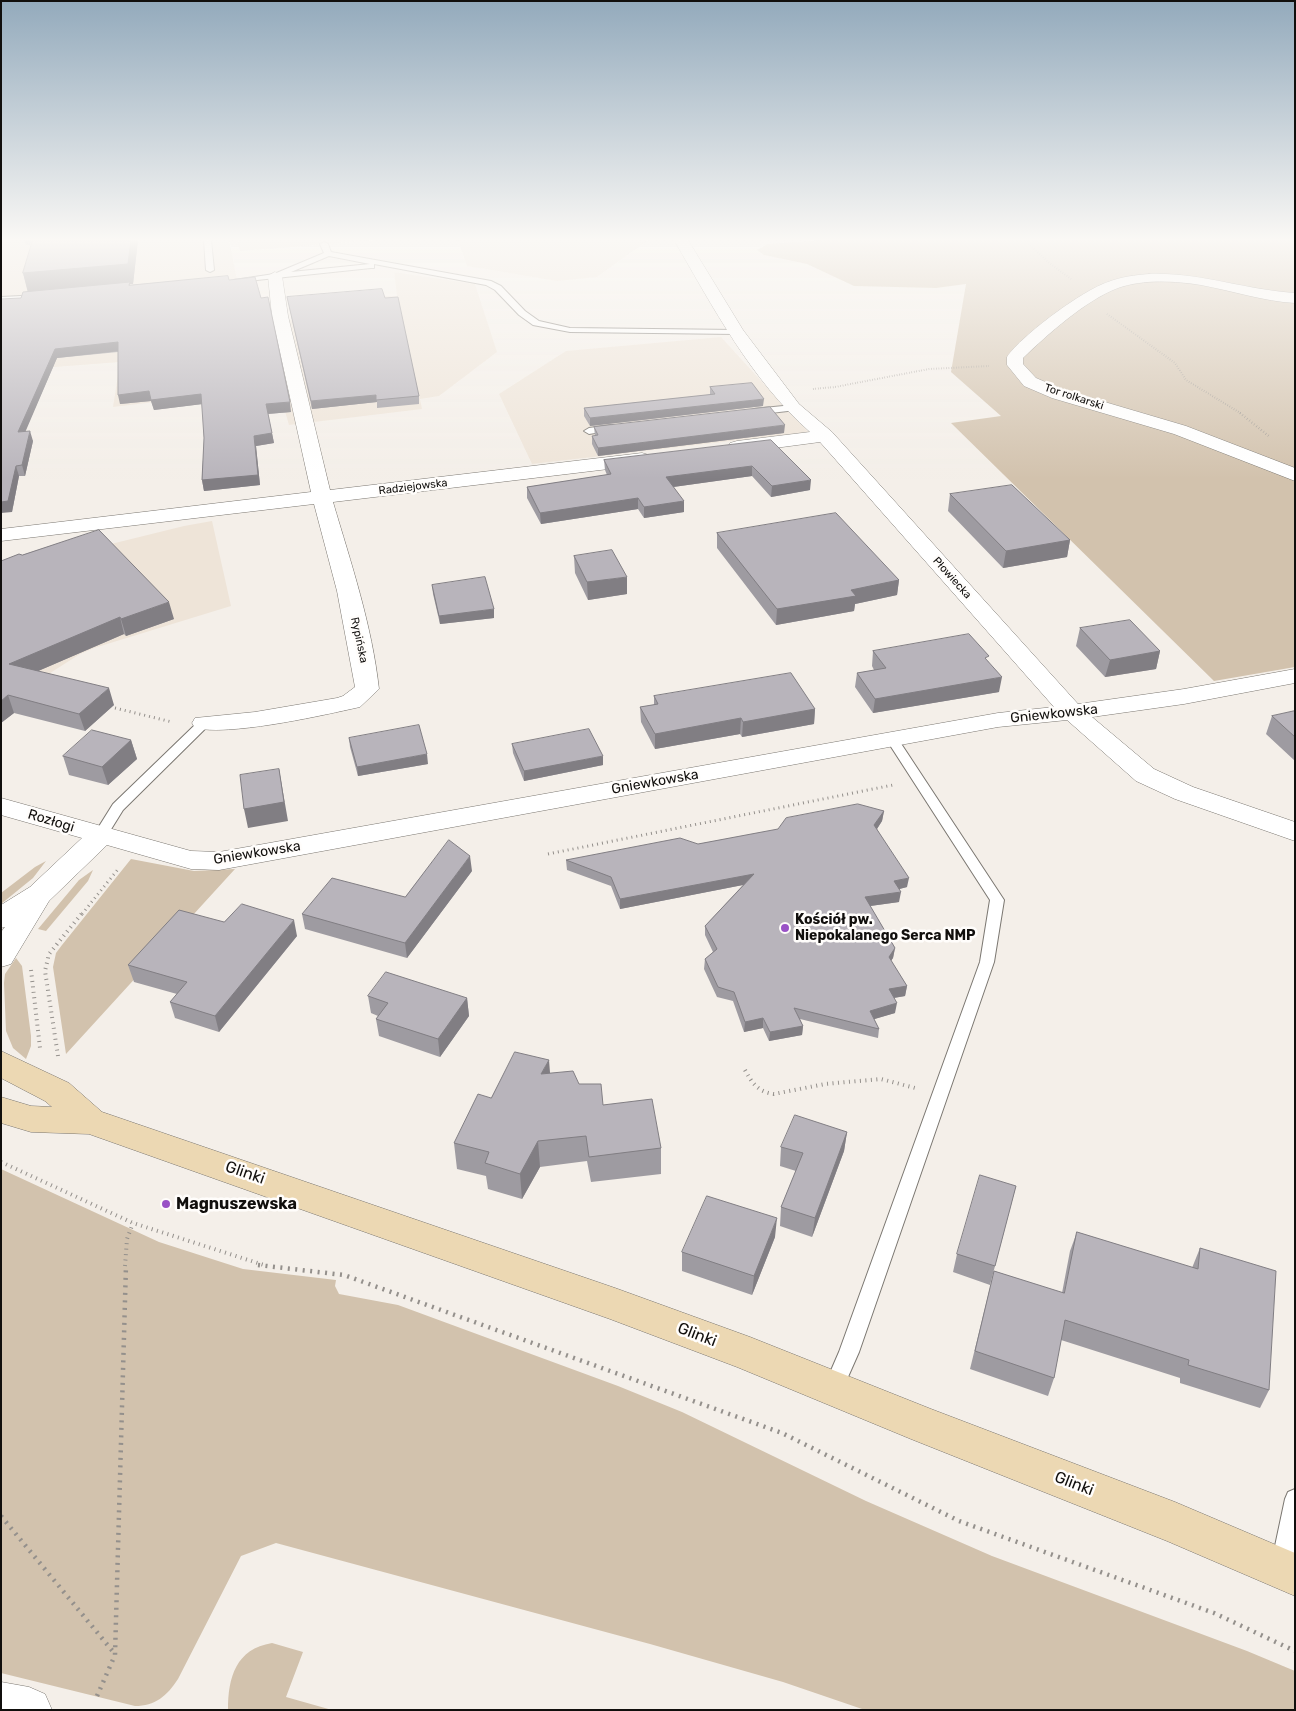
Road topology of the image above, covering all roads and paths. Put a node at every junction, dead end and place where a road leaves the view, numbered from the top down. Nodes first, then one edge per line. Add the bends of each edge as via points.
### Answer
1 (281, 320) edge
2 (532, 320) edge
3 (729, 320) edge
4 (1062, 320) edge
5 (1115, 320) edge
6 (736, 332) junction
7 (1015, 364) junction
8 (781, 392) junction
9 (794, 408) junction
10 (745, 413) edge
11 (618, 427) edge
12 (589, 430) dead end
13 (825, 436) junction
14 (1276, 442) dead end
15 (716, 449) edge
16 (657, 457) edge
17 (1295, 475) edge
18 (322, 498) junction
19 (1, 535) edge
20 (1295, 676) edge
21 (114, 708) dead end
22 (1073, 713) junction
23 (204, 723) junction
24 (892, 739) junction
25 (920, 779) junction
26 (1, 806) edge
27 (1295, 832) edge
28 (100, 836) junction
29 (135, 845) junction
30 (548, 854) dead end
31 (40, 894) junction
32 (1, 918) edge
33 (1, 957) edge
34 (32, 962) dead end
35 (58, 1058) dead end
36 (10, 1068) edge
37 (745, 1070) dead end
38 (939, 1095) junction
39 (1, 1110) edge
40 (90, 1121) junction
41 (1, 1162) edge
42 (133, 1223) junction
43 (833, 1389) junction
44 (1295, 1499) edge
45 (1, 1516) edge
46 (1288, 1572) edge
47 (1295, 1651) edge
48 (115, 1655) junction
49 (97, 1696) dead end
50 (1, 1705) edge
51 (29, 1710) edge

1 - 18 street, Rypińska
2 - 6 lane via 570,330
3 - 6 street, Płowiecka
4 - 7 street via 1024,348 1015,357
5 - 14 path via 1175,363 1191,385 1241,414
6 - 8 street, Płowiecka
7 - 8 path via 929,369 835,387
7 - 17 street, Tor rolkarski via 1030,382 1058,394 1180,430
8 - 9 street, Płowiecka
9 - 10 lane
9 - 13 street, Płowiecka
11 - 12 lane
13 - 15 street
13 - 22 street, Płowiecka
16 - 18 street, Radziejowska
18 - 19 street, Radziejowska
18 - 23 street, Rypińska via 348,591 367,690 351,702 337,705 255,719
20 - 22 street, Gniewkowska via 1223,691
21 - 23 path via 185,726
22 - 24 street, Gniewkowska via 998,720
22 - 27 street, Płowiecka via 1145,774 1184,793
23 - 28 lane via 118,807
24 - 25 lane
24 - 29 street, Gniewkowska via 237,859 191,860
25 - 30 path
25 - 38 lane via 997,900 987,962
26 - 28 street, Rozłogi
28 - 29 street, Gniewkowska
28 - 31 street
29 - 35 path via 49,954 44,971
31 - 32 street
31 - 33 street
34 - 36 path via 30,969 40,1048
36 - 40 street, Glinki via 57,1092
37 - 38 path via 752,1084 766,1093 881,1079
38 - 43 lane via 849,1352
39 - 40 street, Glinki via 31,1119
40 - 43 street, Glinki via 615,1304
41 - 42 path
42 - 47 path via 259,1265 344,1275 782,1433 959,1521 1214,1613
42 - 48 path via 126,1247
43 - 46 street, Glinki
44 - 46 lane
45 - 48 path
48 - 49 path
50 - 51 street

